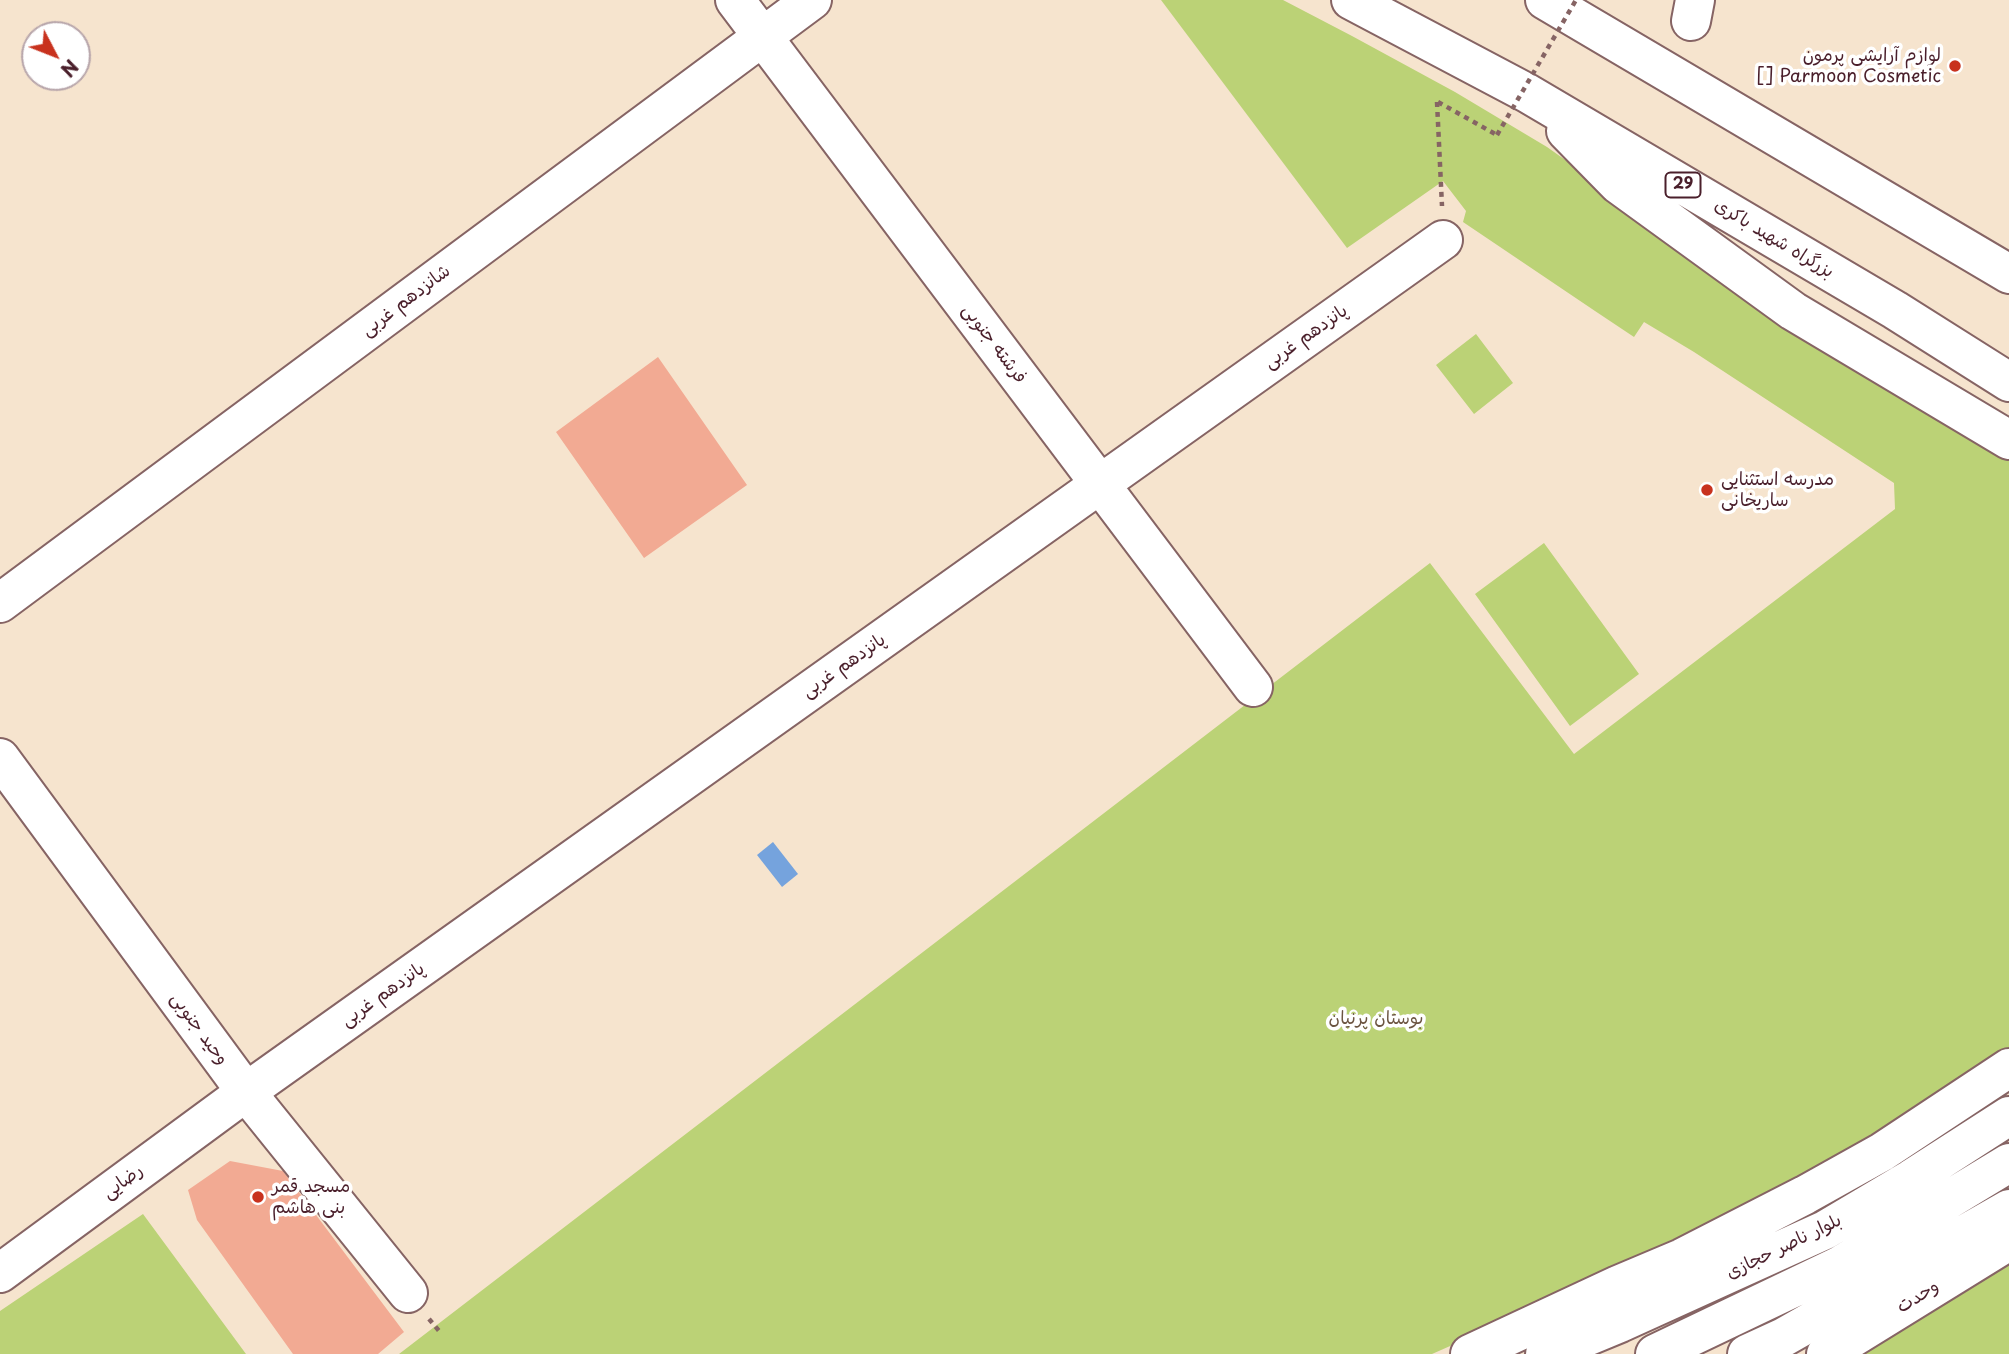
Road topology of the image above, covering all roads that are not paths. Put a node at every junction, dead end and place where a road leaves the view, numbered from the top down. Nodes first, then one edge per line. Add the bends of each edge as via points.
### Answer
1 (734, 0) edge
2 (812, 0) edge
3 (1351, 0) edge
4 (1545, 0) edge
5 (762, 37) junction
6 (1527, 93) junction
7 (1443, 240) road end
8 (2009, 274) edge
9 (2009, 382) edge
10 (2009, 440) edge
11 (1100, 484) junction
12 (0, 603) edge
13 (1253, 687) dead end
14 (0, 758) edge
15 (2009, 1068) edge
16 (246, 1092) junction
17 (2009, 1116) edge
18 (2009, 1163) edge
19 (2009, 1209) edge
20 (2009, 1241) edge
21 (0, 1273) edge
22 (408, 1293) dead end
23 (1470, 1354) edge
24 (1545, 1354) edge
25 (1655, 1354) edge
26 (1747, 1354) edge
27 (1826, 1354) edge

1 - 5 main road, فرشته جنوبی
2 - 5 main road, شانزدهم غربی
3 - 6 main road, بزرگراه شهید باکری / 29
4 - 8 main road
5 - 11 main road, فرشته جنوبی
5 - 12 main road, شانزدهم غربی
6 - 9 main road, بزرگراه شهید باکری / 29
6 - 10 main road via 1618,184 1793,312
7 - 11 main road, پانزدهم غربی
11 - 13 main road, فرشته جنوبی
11 - 16 main road, پانزدهم غربی
14 - 16 main road, وحید جنوبی
15 - 23 main road via 1882,1152 1805,1195 1682,1258
16 - 21 main road, رضایی
16 - 22 main road, وحید جنوبی
17 - 24 main road, بلوار ناصر حجازی via 1825,1230
18 - 25 main road via 1839,1266
19 - 26 main road
20 - 27 main road, وحدت

